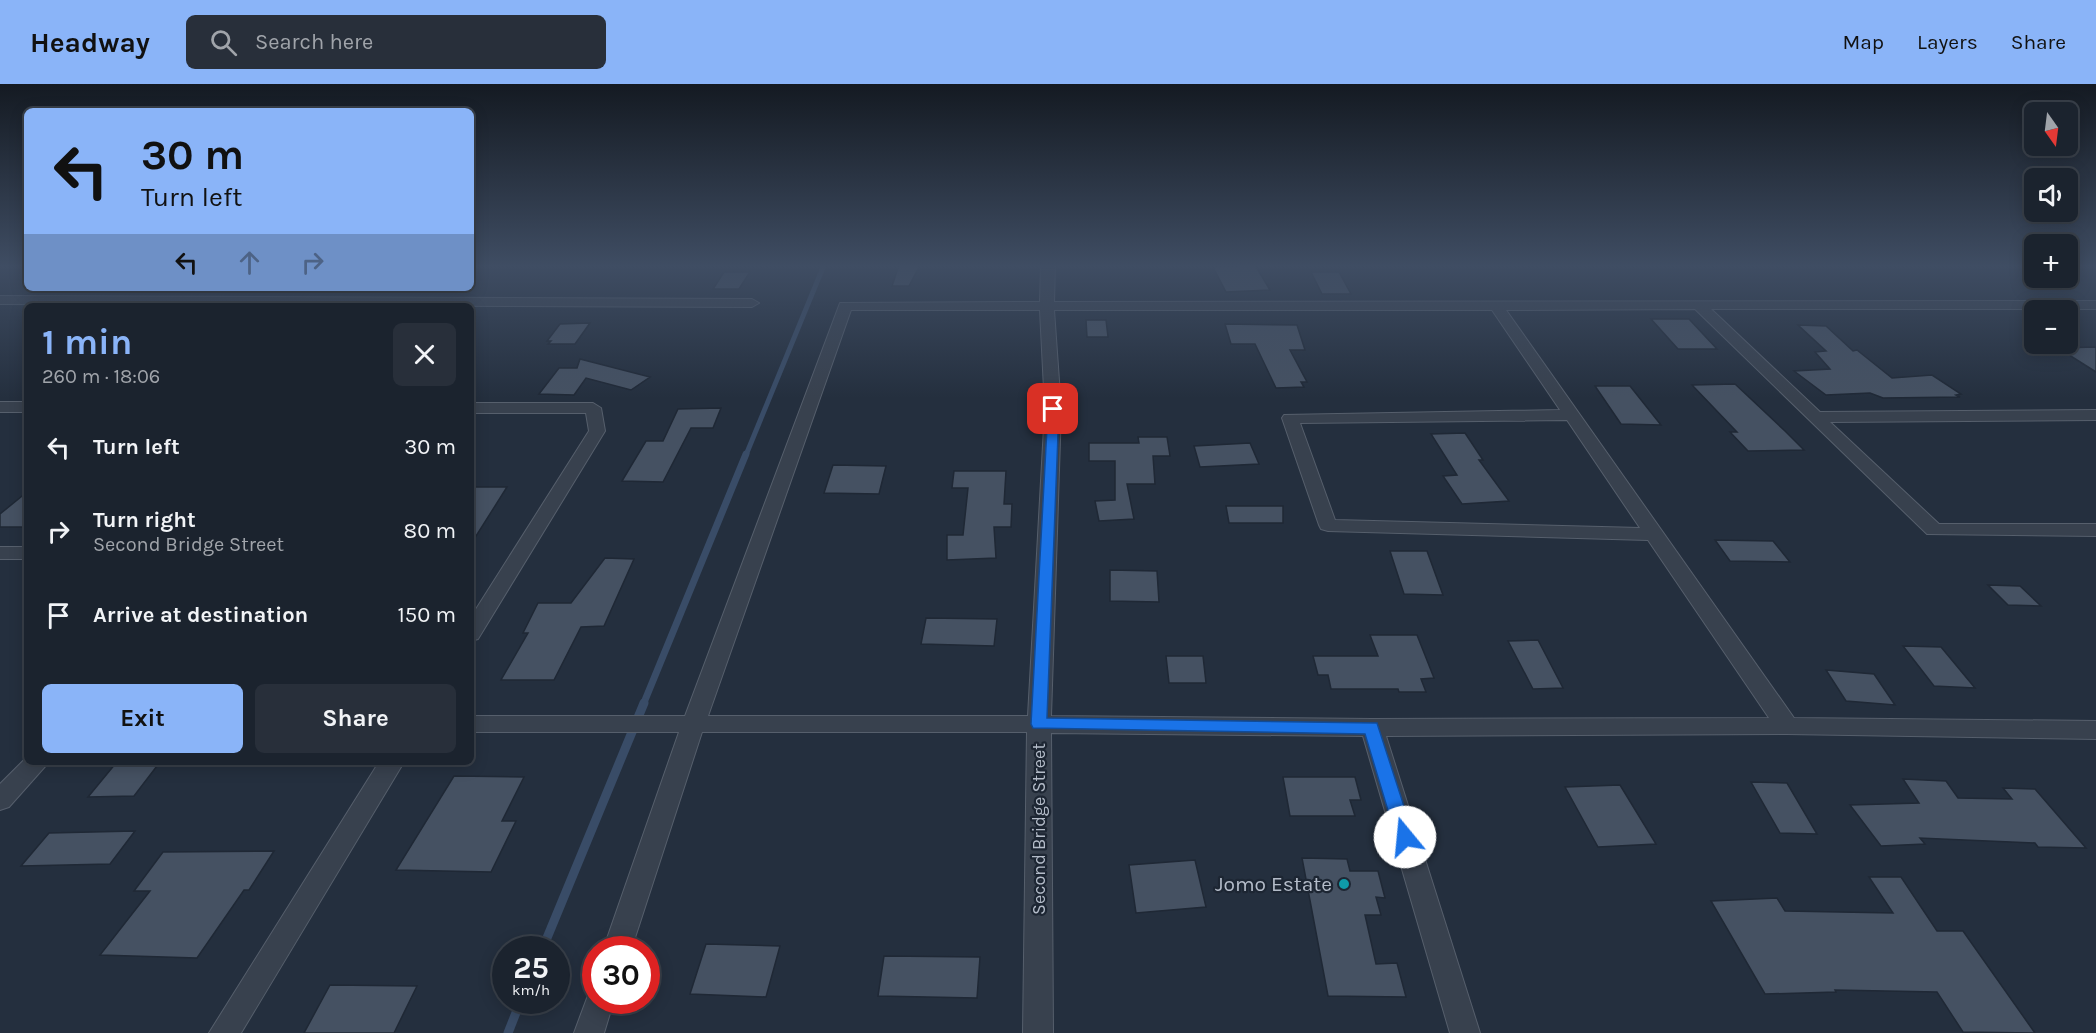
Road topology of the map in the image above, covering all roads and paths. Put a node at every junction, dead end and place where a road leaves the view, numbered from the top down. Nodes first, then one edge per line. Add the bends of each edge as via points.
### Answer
1 (844, 309) edge
2 (1047, 309) edge
3 (1499, 309) edge
4 (1702, 309) edge
5 (0, 407) edge
6 (24, 407) edge
7 (474, 408) edge
8 (1572, 415) junction
9 (2096, 415) edge
10 (1815, 417) junction
11 (2096, 530) edge
12 (1654, 534) junction
13 (0, 553) edge
14 (24, 553) edge
15 (474, 629) edge
16 (474, 724) edge
17 (1039, 724) junction
18 (693, 725) junction
19 (1787, 726) junction
20 (1372, 728) junction
21 (2096, 730) edge
22 (34, 765) edge
23 (390, 765) edge
24 (0, 800) edge
25 (622, 936) edge
26 (595, 1014) edge
27 (224, 1033) edge
28 (589, 1033) edge
29 (1038, 1033) edge
30 (1465, 1033) edge

1 - 18 street
2 - 17 street, Second Bridge Street via 1053,409
3 - 8 street
4 - 10 street
5 - 6 street
7 - 15 street via 593,408 597,431
8 - 12 street
8 - 12 street via 1290,418 1328,525
9 - 10 street
10 - 11 street via 1934,530
12 - 19 street
13 - 14 street
16 - 18 street
17 - 18 street
17 - 20 street
17 - 29 street, Second Bridge Street
18 - 25 street
19 - 20 street
19 - 21 street
20 - 30 street
22 - 24 street
23 - 27 street
26 - 28 street

